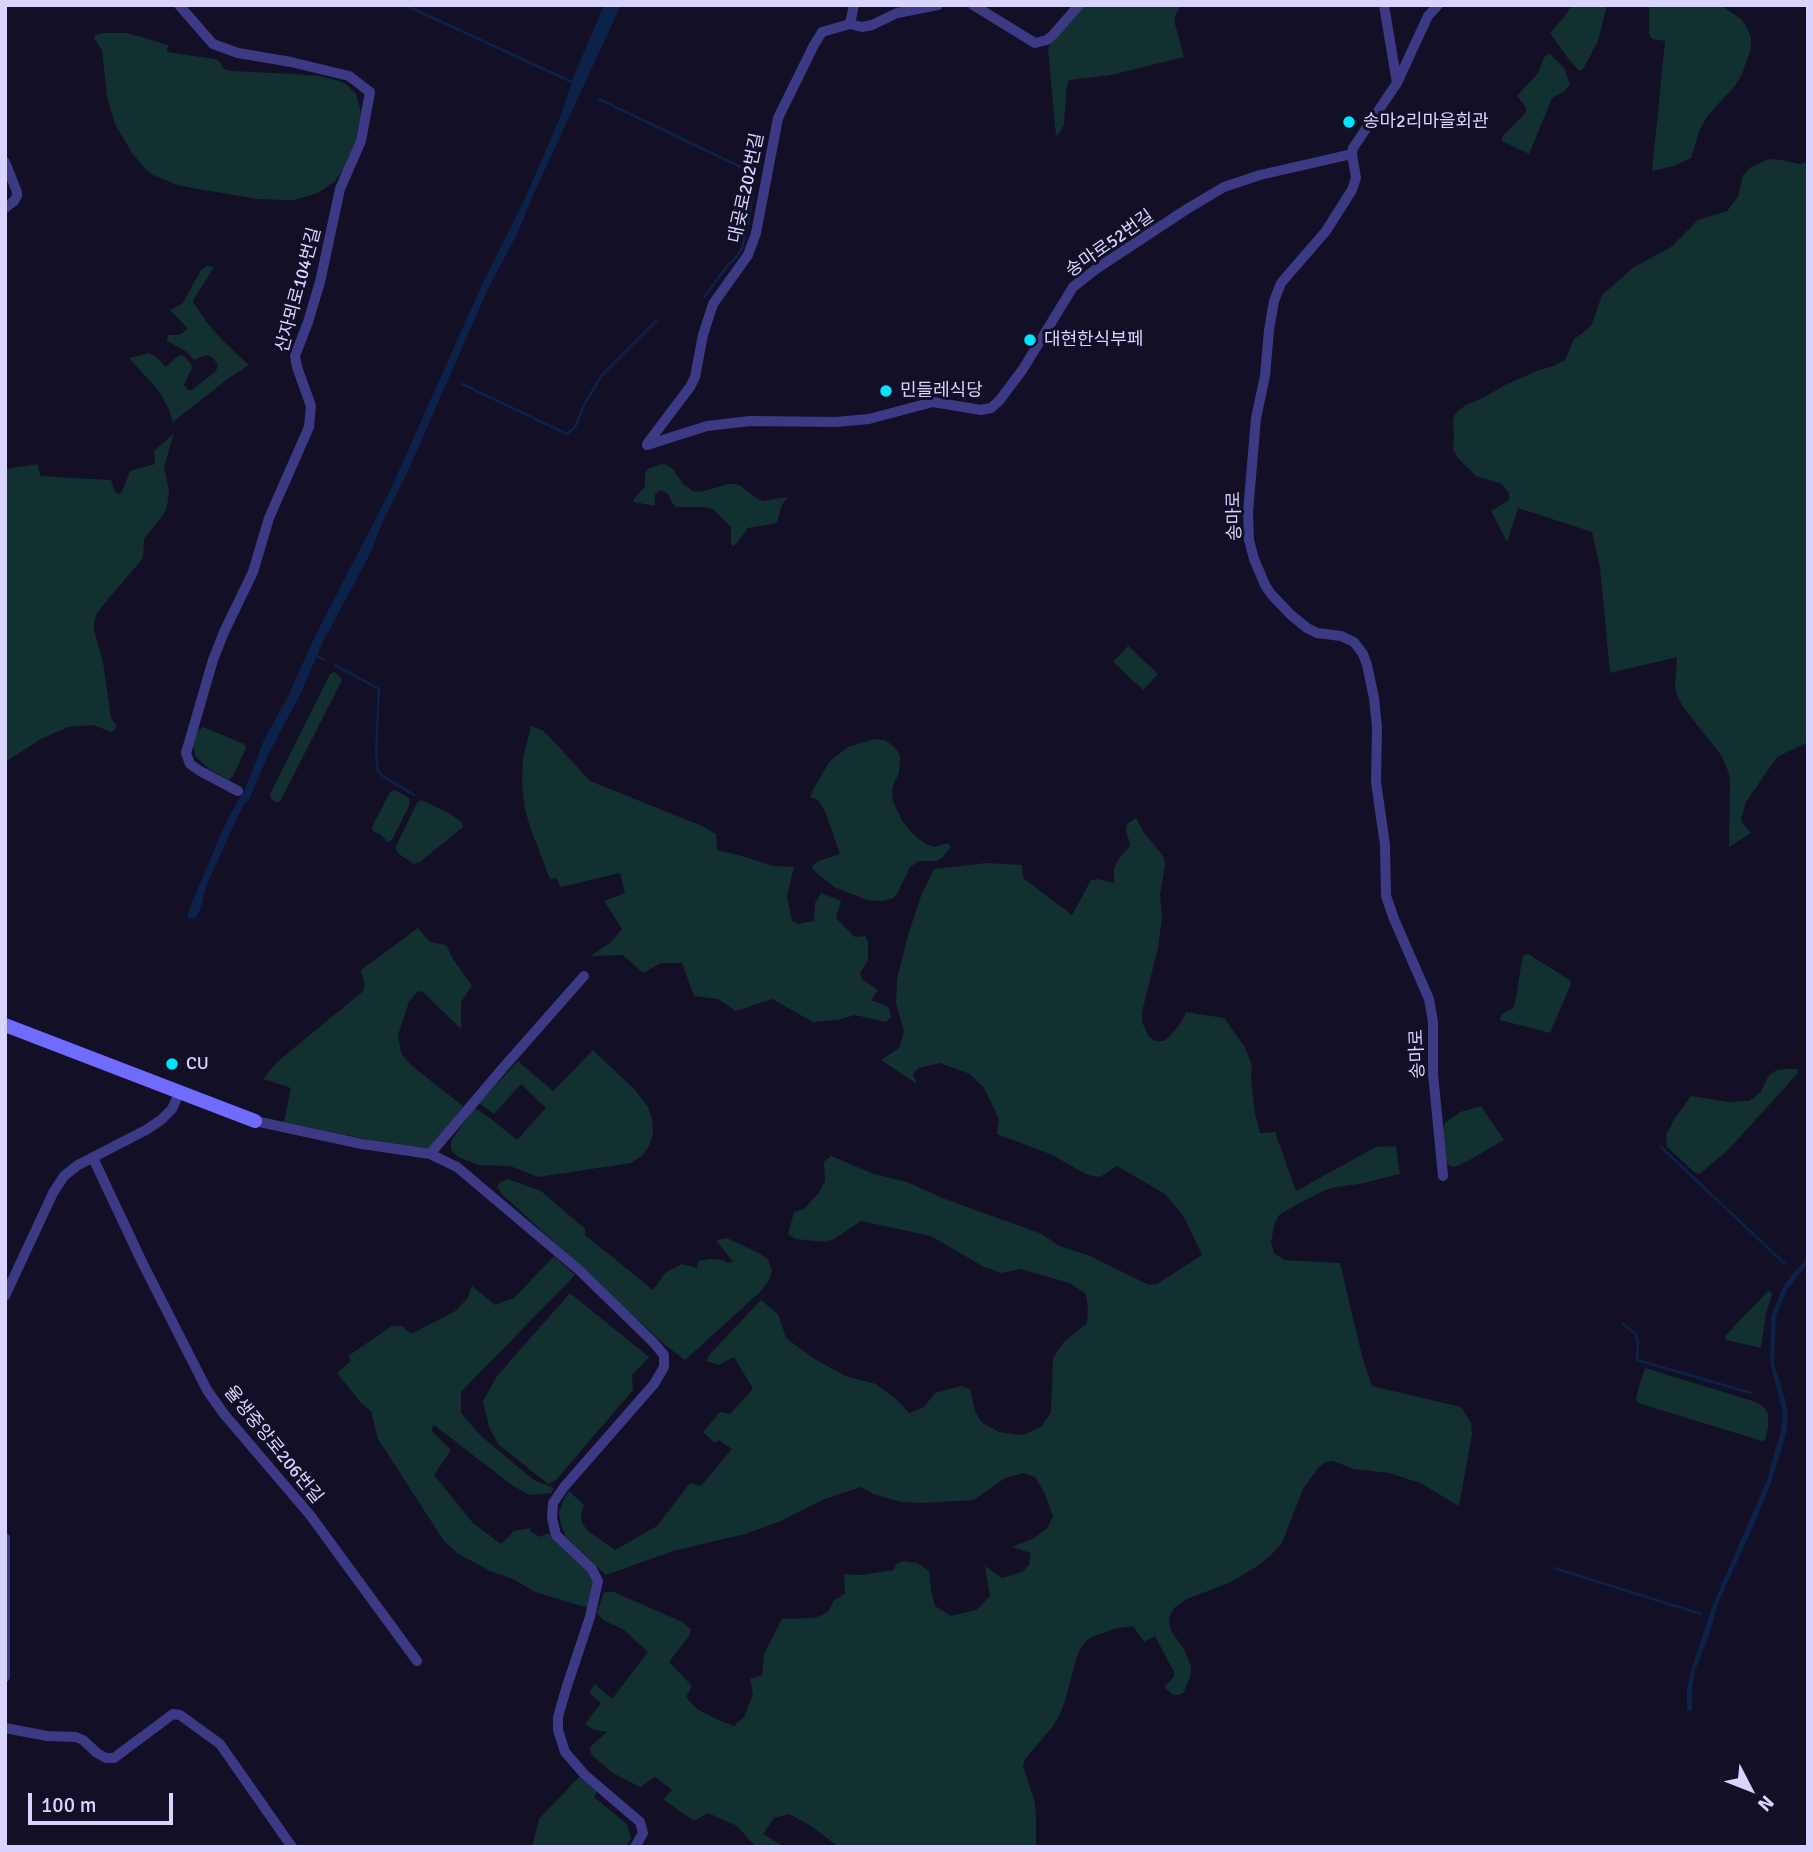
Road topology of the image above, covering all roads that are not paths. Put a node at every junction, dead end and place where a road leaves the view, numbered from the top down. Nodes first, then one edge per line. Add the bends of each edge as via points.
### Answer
1 (179, 5) edge
2 (854, 5) edge
3 (938, 5) edge
4 (973, 5) edge
5 (1079, 5) edge
6 (1384, 5) edge
7 (1438, 5) edge
8 (850, 24) junction
9 (1397, 83) junction
10 (1352, 154) junction
11 (5, 162) edge
12 (5, 208) edge
13 (646, 445) joint
14 (238, 791) dead end
15 (584, 976) dead end
16 (5, 1025) edge
17 (180, 1091) junction
18 (255, 1121) joint
19 (430, 1154) junction
20 (93, 1158) junction
21 (1443, 1176) dead end
22 (5, 1296) edge
23 (5, 1538) edge
24 (418, 1661) dead end
25 (5, 1677) edge
26 (5, 1728) edge
27 (292, 1847) edge
28 (635, 1847) edge

1 - 14 street, 산자뫼로104번길 via 213,44 349,76 370,92 361,141 340,189 320,282 295,356 311,406 309,426 269,518 253,572 224,632 186,753 190,764
2 - 8 street
3 - 8 street, 대곶로202번길 via 897,13 873,25
4 - 5 street via 1035,43 1053,36
6 - 9 street
7 - 9 street via 1428,16
8 - 13 street, 대곶로202번길 via 822,32 778,118 748,255 713,304 690,387
9 - 10 street
10 - 13 street, 송마로52번길 via 1224,187 1096,269 1073,287 1023,369 991,408 981,411 933,402 869,419 750,421 707,426
10 - 21 street, 송마로 via 1356,178 1352,190 1315,245 1282,283 1274,301 1256,418 1249,540 1260,575 1279,604 1307,628 1354,642 1367,665 1377,727 1376,782 1386,895 1429,999
11 - 12 street via 17,196
15 - 19 street
16 - 17 street
17 - 18 street
17 - 20 street via 161,1120
18 - 19 street
19 - 28 street via 457,1167 579,1270 664,1355 664,1367 654,1384 564,1487 553,1503 552,1518 556,1535 592,1569 598,1581 558,1730 565,1752 585,1775 640,1822 643,1833
20 - 22 street via 70,1170 58,1184
20 - 24 street, 율생중앙로206번길 via 207,1390 310,1515
23 - 25 street
26 - 27 street via 76,1737 106,1758 114,1758 173,1714 180,1715 225,1749

